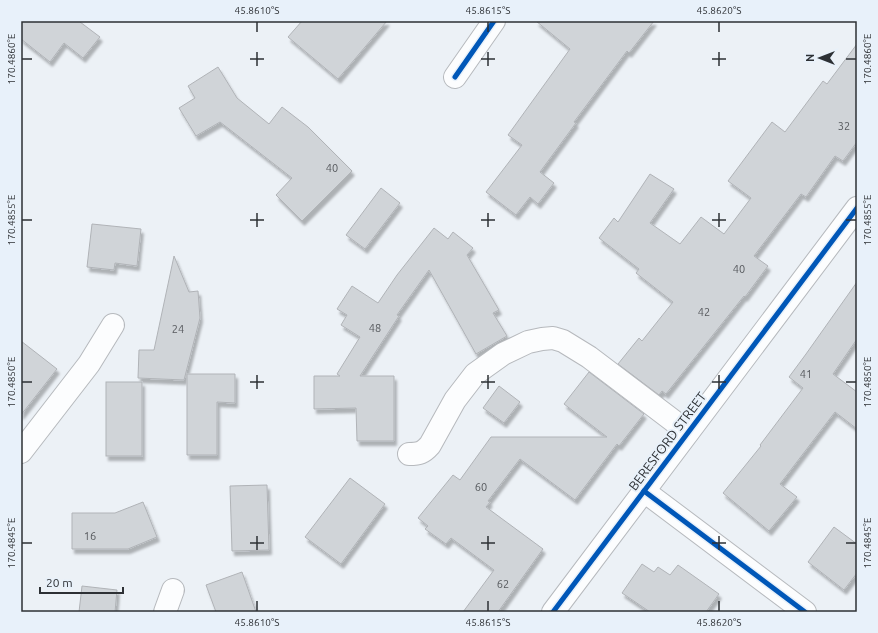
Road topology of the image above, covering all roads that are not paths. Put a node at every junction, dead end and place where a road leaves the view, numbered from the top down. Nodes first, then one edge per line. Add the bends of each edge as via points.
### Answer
1 (494, 21) edge
2 (455, 77) dead end
3 (857, 208) edge
4 (114, 325) dead end
5 (688, 432) junction
6 (21, 452) edge
7 (409, 454) dead end
8 (644, 491) junction
9 (173, 590) dead end
10 (165, 612) edge
11 (553, 612) edge
12 (805, 612) edge

1 - 2 street
3 - 5 street, BERESFORD STREET
4 - 6 street via 89,364
5 - 7 street via 589,357 563,341 553,338 528,342 503,354 475,374 454,400 430,445 424,452
5 - 8 street, BERESFORD STREET
8 - 11 street, BERESFORD STREET
8 - 12 street
9 - 10 street

